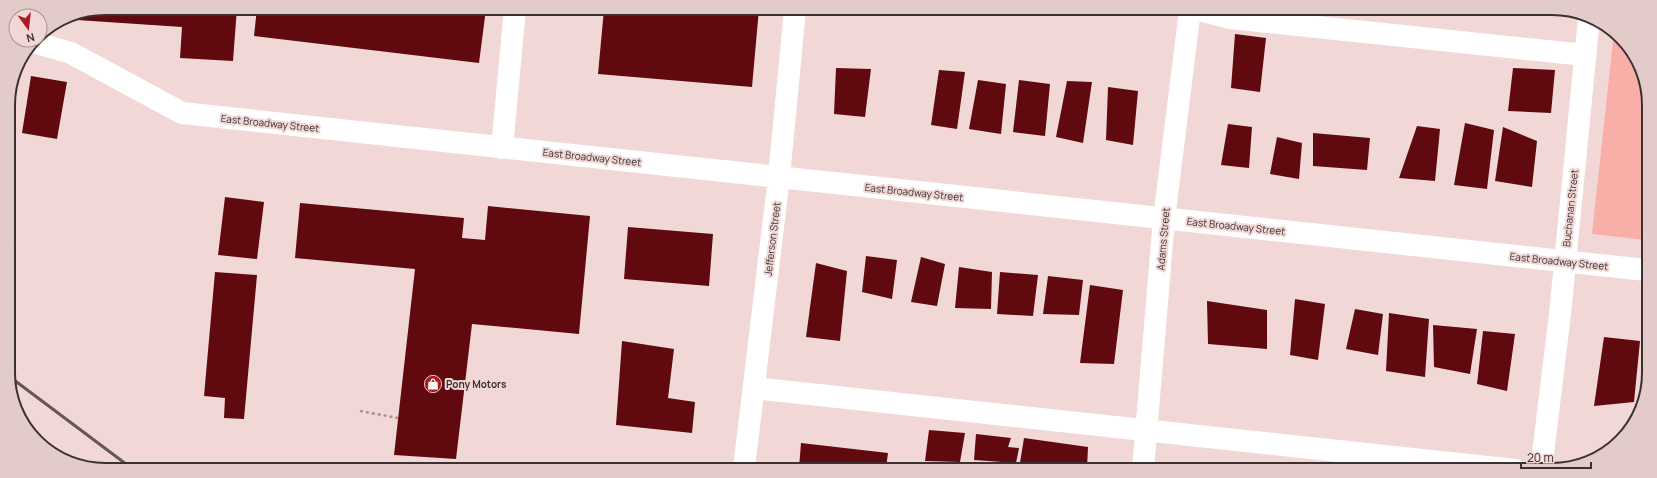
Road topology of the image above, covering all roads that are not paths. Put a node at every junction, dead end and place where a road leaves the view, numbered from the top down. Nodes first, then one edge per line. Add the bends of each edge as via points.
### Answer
1 (514, 15) edge
2 (795, 15) edge
3 (1189, 15) edge
4 (1219, 15) edge
5 (1588, 23) edge
6 (48, 46) edge
7 (1585, 55) junction
8 (502, 148) junction
9 (779, 177) junction
10 (1164, 219) junction
11 (1564, 261) junction
12 (1642, 270) edge
13 (754, 388) junction
14 (1147, 431) junction
15 (745, 463) edge
16 (1144, 463) edge
17 (1449, 463) edge
18 (1543, 463) edge

1 - 8 street
2 - 9 street, Jefferson Street
3 - 10 street, Adams Street
4 - 7 street
5 - 7 street, Buchanan Street
6 - 8 street, East Broadway Street via 71,53 182,113
7 - 11 street, Buchanan Street
8 - 9 street, East Broadway Street
9 - 10 street, East Broadway Street
9 - 13 street, Jefferson Street
10 - 11 street, East Broadway Street
10 - 14 street, Adams Street
11 - 12 street, East Broadway Street
11 - 18 street, Buchanan Street
13 - 14 street
13 - 15 street, Jefferson Street
14 - 16 street, Adams Street
14 - 17 street

